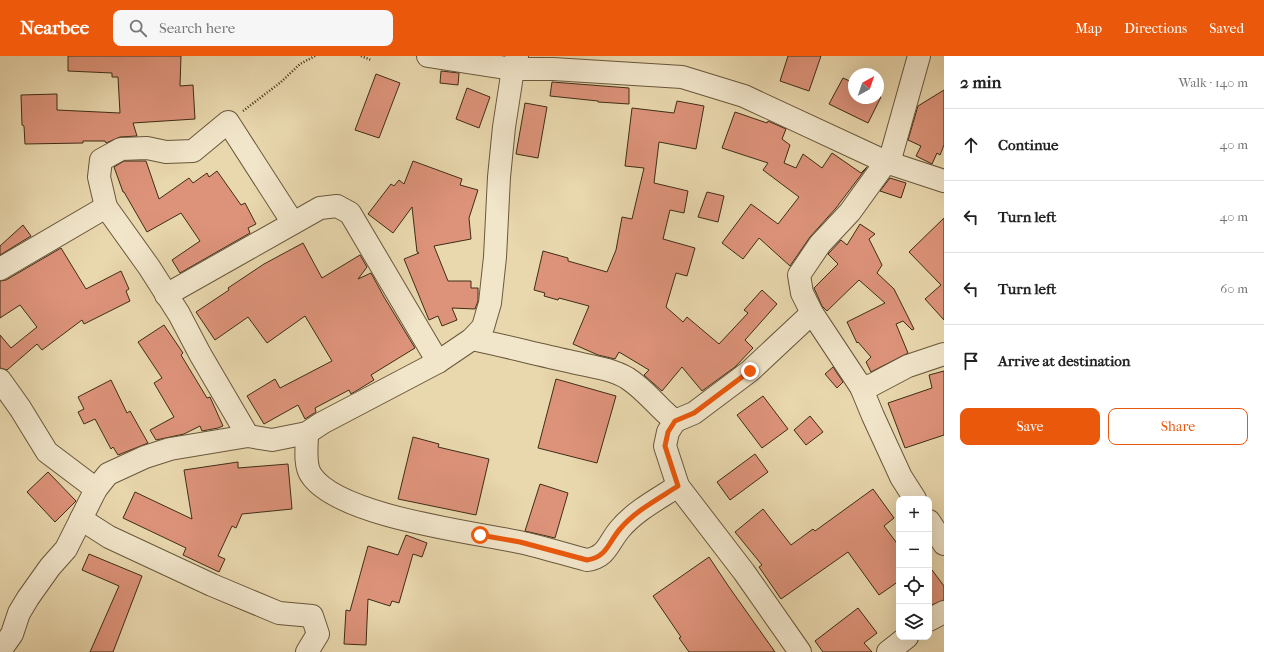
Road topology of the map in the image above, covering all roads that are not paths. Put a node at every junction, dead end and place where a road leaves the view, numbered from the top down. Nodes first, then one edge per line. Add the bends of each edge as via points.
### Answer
1 (428, 56) edge
2 (919, 56) edge
3 (515, 63) edge
4 (887, 163) junction
5 (943, 179) edge
6 (106, 208) junction
7 (293, 223) junction
8 (0, 269) edge
9 (166, 295) junction
10 (812, 313) junction
11 (472, 339) junction
12 (944, 354) edge
13 (438, 362) junction
14 (0, 380) edge
15 (861, 387) junction
16 (675, 421) junction
17 (307, 434) junction
18 (248, 436) junction
19 (678, 486) junction
20 (96, 488) junction
21 (913, 496) edge
22 (81, 519) junction
23 (932, 526) edge
24 (944, 544) edge
25 (944, 612) edge
26 (932, 618) edge
27 (903, 640) edge
28 (0, 652) edge
29 (307, 652) edge
30 (800, 652) edge
31 (888, 652) edge

1 - 3 street
2 - 4 street
3 - 4 street via 552,69 682,77 744,96
3 - 11 street via 504,127 490,303 483,327
4 - 5 street
4 - 10 street via 850,212 820,244 799,275 802,293
6 - 7 street via 99,177 101,160 121,149 193,151 228,122
6 - 8 street
6 - 9 street
7 - 9 street
7 - 13 street via 320,208 337,206 350,213
9 - 18 street
10 - 15 street
10 - 16 street via 750,371 694,413
11 - 13 street
11 - 16 street via 608,370 626,377 642,388 665,414
12 - 15 street via 908,366 872,385
13 - 17 street via 322,423
14 - 20 street via 47,452
15 - 21 street
16 - 19 street via 668,432 665,446
17 - 18 street via 272,440
17 - 19 street via 307,461 310,474 324,488 345,500 395,517 520,542 587,560 595,559 604,552 620,529 643,509
18 - 20 street via 170,449 144,457 108,474
19 - 30 street via 744,572
20 - 22 street
22 - 28 street via 66,549 28,598 19,613 12,634
22 - 29 street via 109,537 212,585 279,613 312,616 318,634
23 - 24 street
25 - 26 street
27 - 31 street

